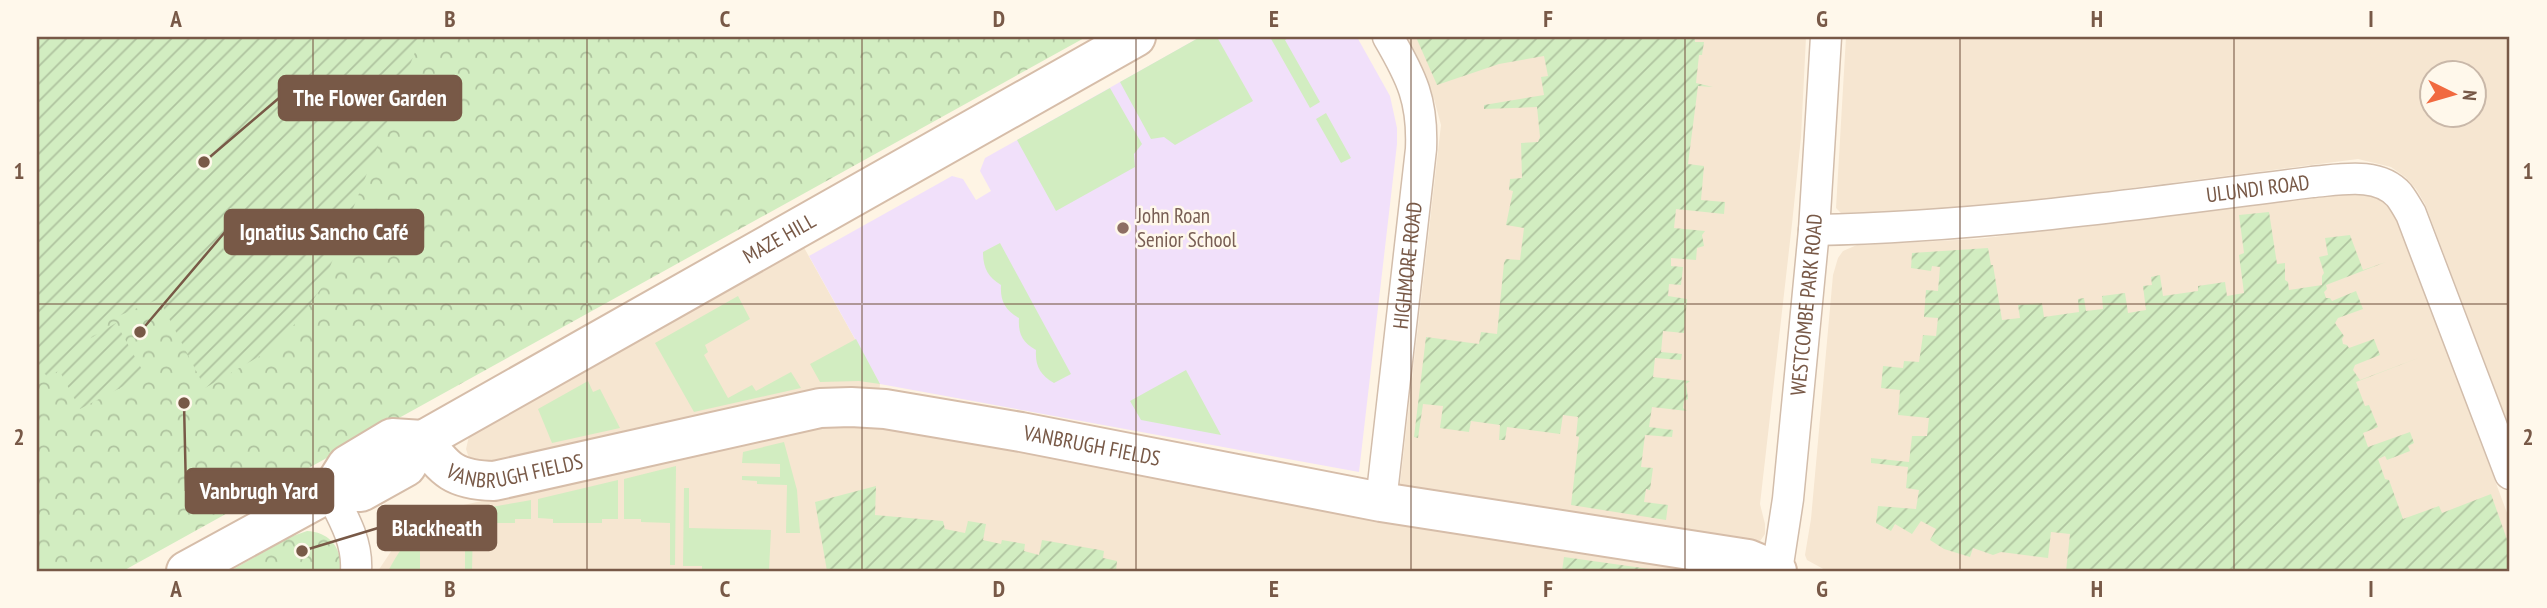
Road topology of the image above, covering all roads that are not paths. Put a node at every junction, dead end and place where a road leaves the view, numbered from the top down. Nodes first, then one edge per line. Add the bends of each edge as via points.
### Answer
1 (1136, 37) edge
2 (1388, 37) edge
3 (1826, 37) edge
4 (1814, 230) junction
5 (422, 440) junction
6 (2510, 474) edge
7 (330, 492) junction
8 (1381, 502) junction
9 (186, 571) edge
10 (356, 571) edge
11 (1777, 571) edge

1 - 5 street, MAZE HILL
2 - 8 street, HIGHMORE ROAD via 1415,91 1422,119
3 - 4 street, WESTCOMBE PARK ROAD
4 - 6 street, ULUNDI ROAD via 1899,229 2312,181 2376,181 2397,192 2411,214
4 - 11 street, WESTCOMBE PARK ROAD
5 - 7 street, MAZE HILL via 392,439 347,465
5 - 8 street, VANBRUGH FIELDS via 454,475 494,481 784,415 851,407 1021,432
7 - 9 street, MAZE HILL
7 - 10 street via 349,530
8 - 11 street, VANBRUGH FIELDS via 1748,559

